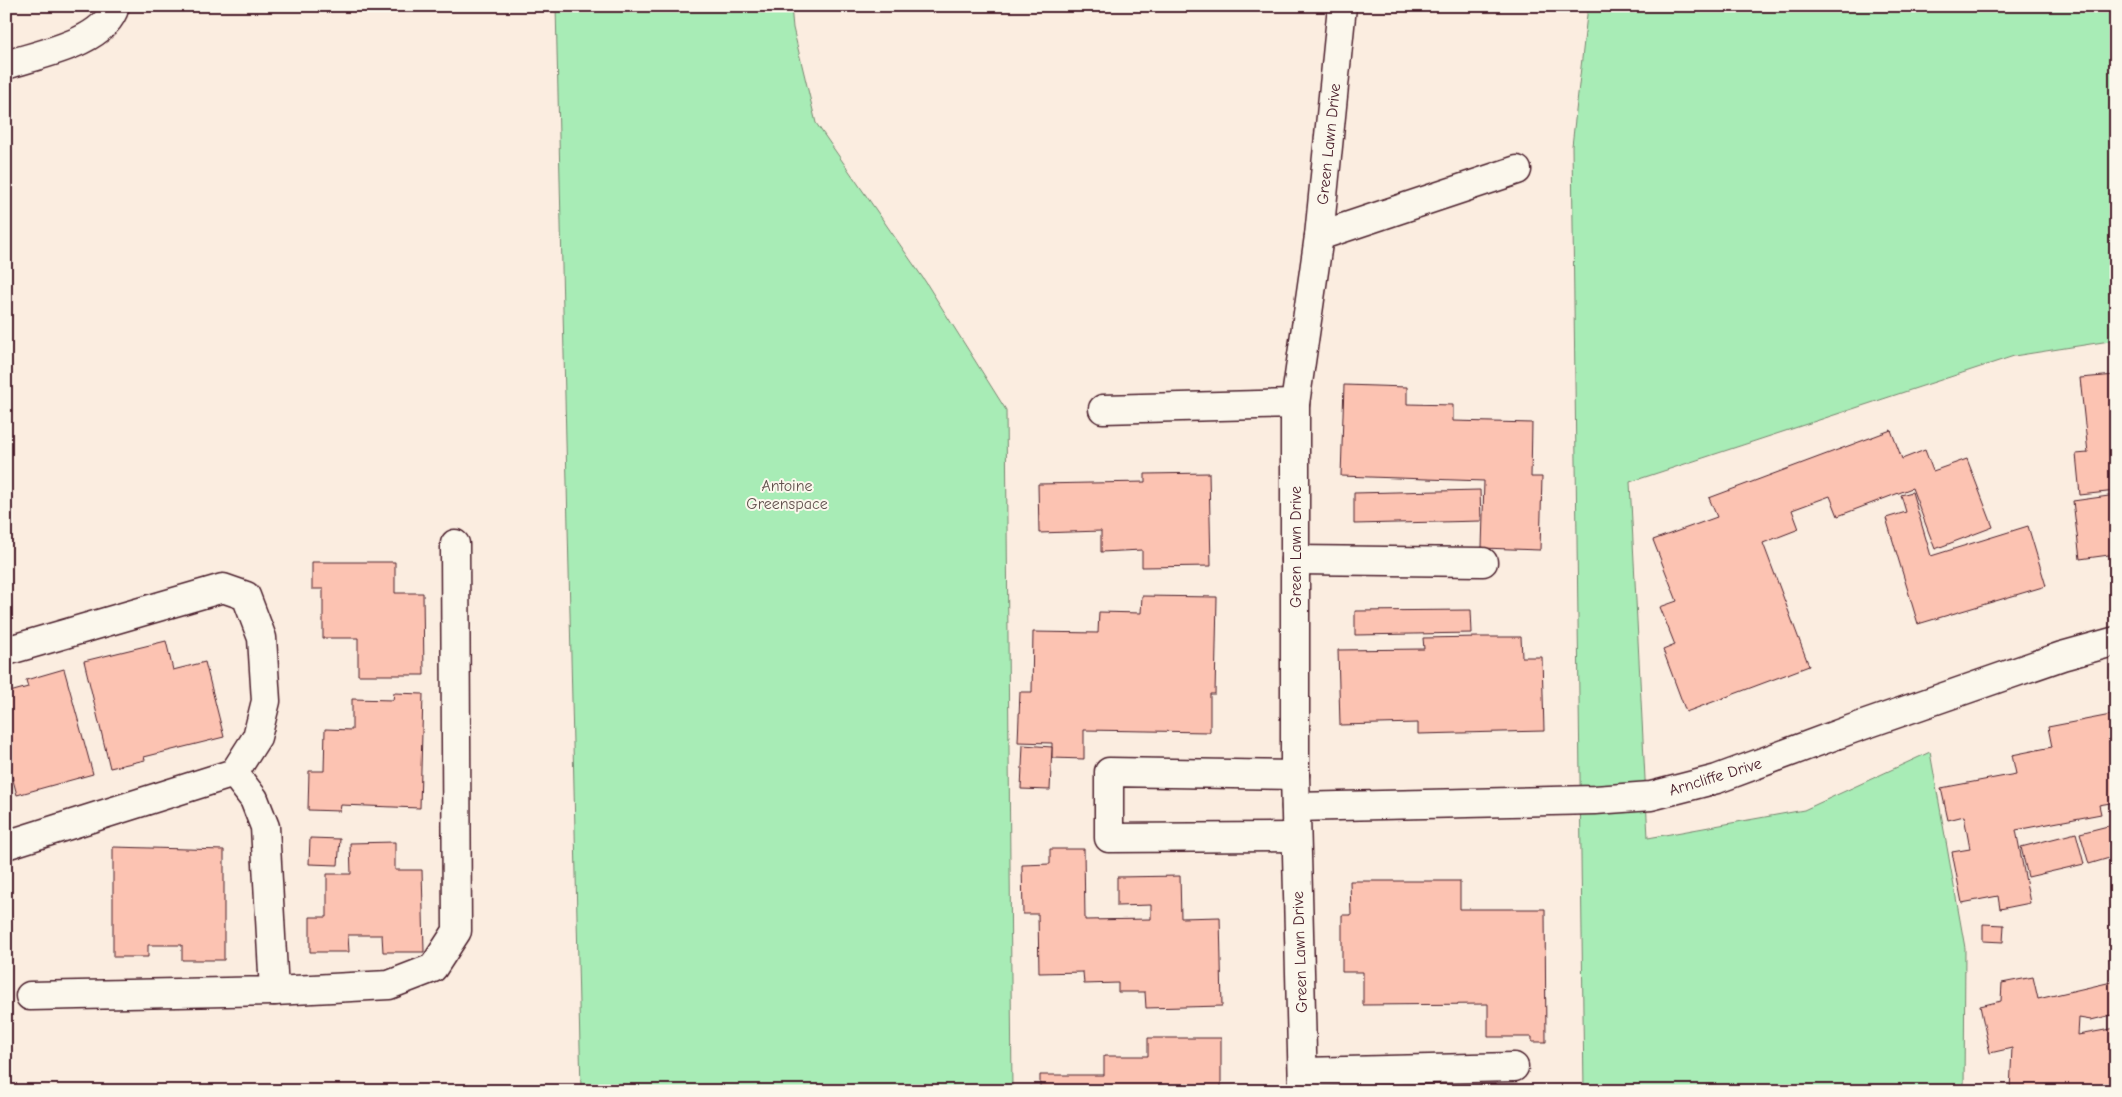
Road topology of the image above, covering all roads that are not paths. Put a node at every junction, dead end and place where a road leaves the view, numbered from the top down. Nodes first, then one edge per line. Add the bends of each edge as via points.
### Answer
1 (115, 6) edge
2 (1342, 6) edge
3 (6, 65) edge
4 (1517, 170) dead end
5 (1319, 236) junction
6 (1295, 404) junction
7 (1103, 409) dead end
8 (455, 544) dead end
9 (1295, 560) junction
10 (1483, 562) dead end
11 (2116, 641) edge
12 (6, 651) edge
13 (234, 773) junction
14 (1295, 775) junction
15 (1296, 807) junction
16 (1296, 837) junction
17 (6, 845) edge
18 (274, 991) junction
19 (30, 996) dead end
20 (1514, 1067) dead end
21 (1303, 1082) edge

1 - 3 street via 112,17 91,36
2 - 5 street, Green Lawn Drive
4 - 5 street
5 - 6 street, Green Lawn Drive
6 - 7 street
6 - 9 street, Green Lawn Drive
8 - 18 street via 457,931 433,968 389,985
9 - 10 street
9 - 14 street, Green Lawn Drive
11 - 15 street, Arncliffe Drive via 2035,666 1716,779 1651,796
12 - 13 street via 223,588 246,596 262,638 266,701 257,737
13 - 17 street
13 - 18 street via 254,800 265,827
14 - 15 street, Green Lawn Drive
14 - 16 street via 1109,772 1109,838
15 - 16 street, Green Lawn Drive
16 - 21 street, Green Lawn Drive
18 - 19 street
20 - 21 street

